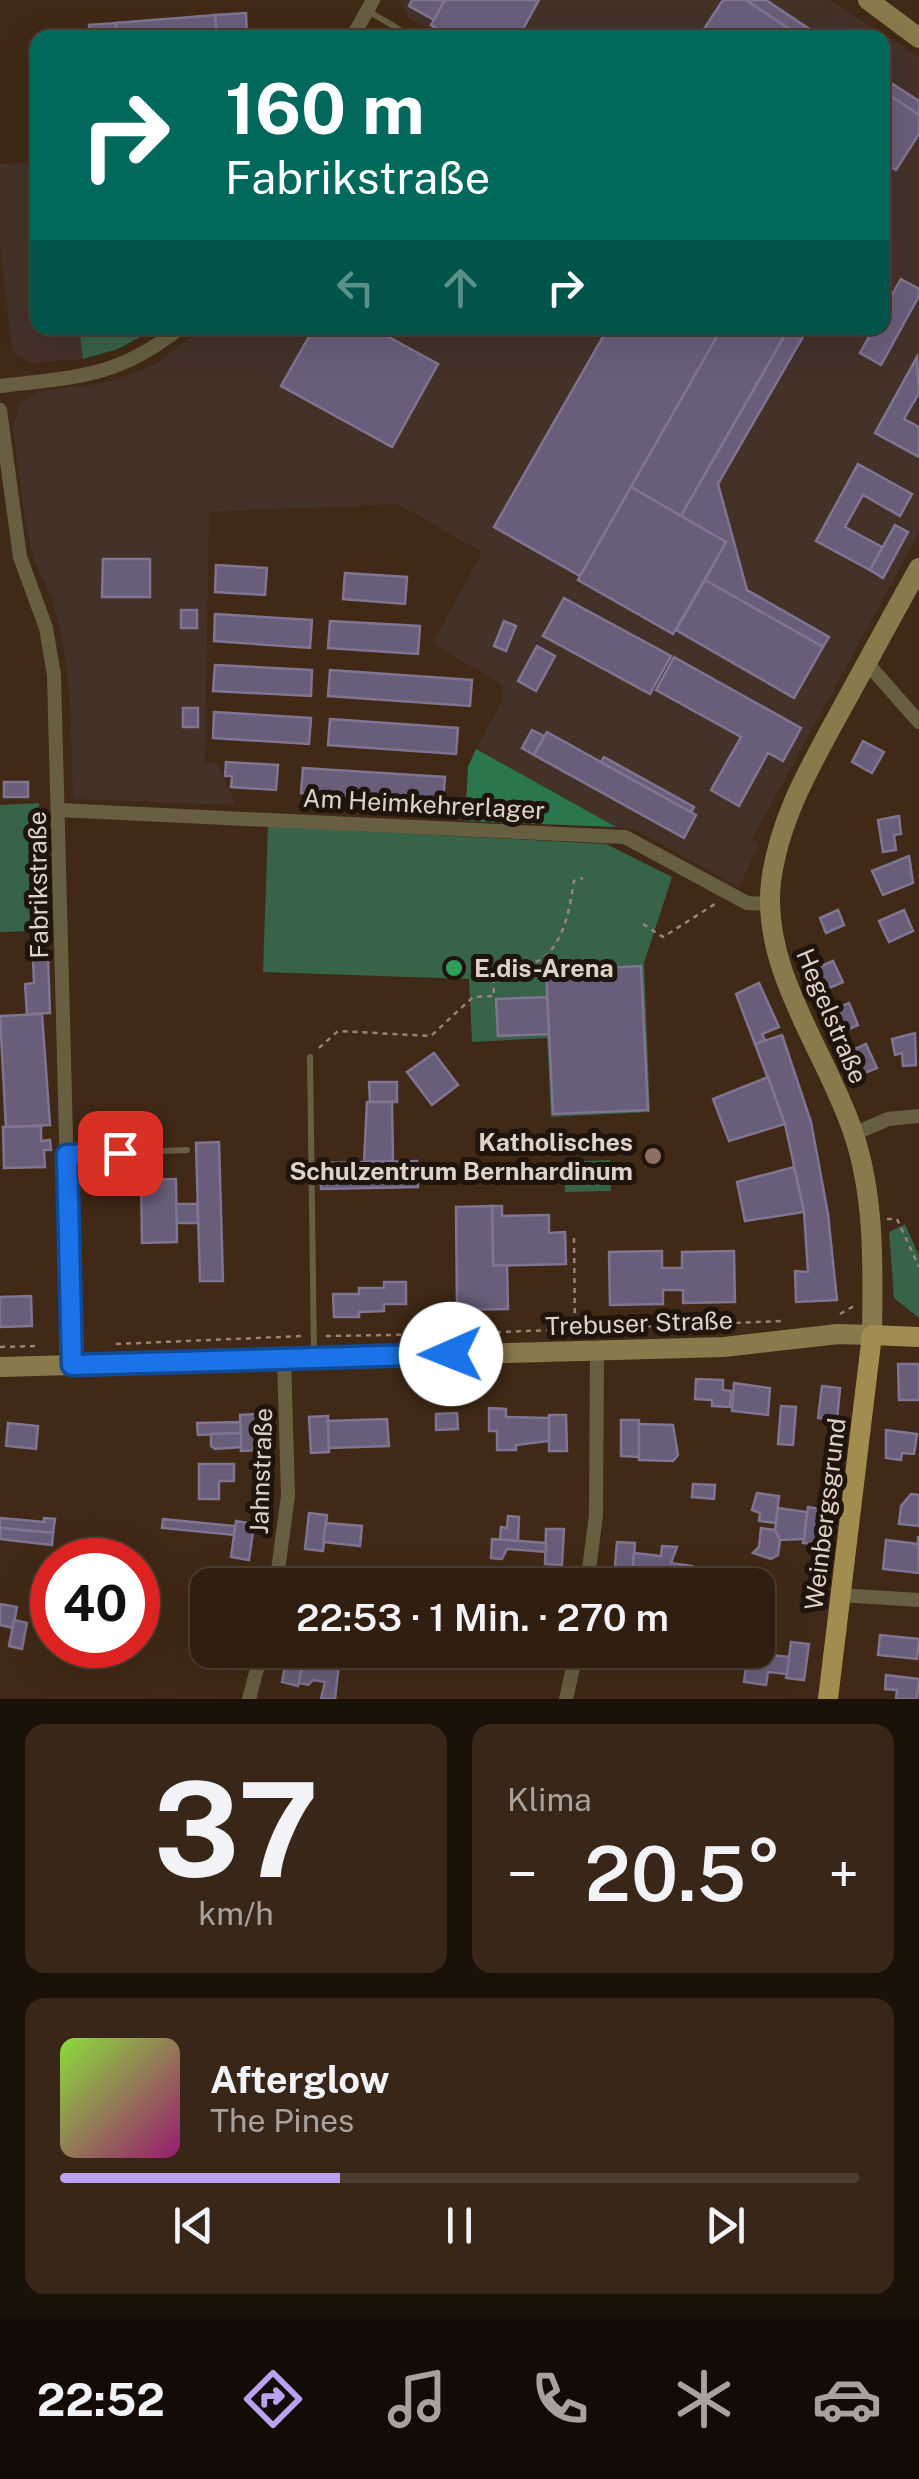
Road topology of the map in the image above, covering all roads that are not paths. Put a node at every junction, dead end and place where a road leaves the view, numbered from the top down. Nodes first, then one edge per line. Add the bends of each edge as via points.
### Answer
1 (868, 0) edge
2 (370, 5) edge
3 (356, 30) edge
4 (403, 30) edge
5 (919, 38) edge
6 (171, 335) edge
7 (0, 386) edge
8 (0, 410) edge
9 (919, 568) edge
10 (867, 662) junction
11 (919, 722) edge
12 (59, 810) junction
13 (770, 904) junction
14 (310, 1057) road end
15 (919, 1116) edge
16 (854, 1134) junction
17 (187, 1150) dead end
18 (67, 1155) junction
19 (872, 1335) junction
20 (919, 1337) edge
21 (314, 1346) junction
22 (597, 1350) junction
23 (284, 1358) junction
24 (72, 1365) junction
25 (0, 1368) edge
26 (278, 1568) edge
27 (590, 1568) edge
28 (840, 1595) junction
29 (919, 1600) edge
30 (258, 1668) edge
31 (573, 1668) edge
32 (250, 1699) edge
33 (566, 1699) edge
34 (828, 1699) edge

1 - 5 main road
2 - 3 street
2 - 4 lane
6 - 7 street via 124,364
8 - 12 street, Fabrikstraße via 20,557 51,651
9 - 10 main road, Hegelstraße
10 - 11 street
10 - 13 main road, Hegelstraße via 787,815
12 - 13 street, Am Heimkehrerlager via 625,836 747,902
12 - 18 street, Fabrikstraße
13 - 16 main road, Hegelstraße via 776,948
14 - 21 lane
15 - 16 street via 888,1119
16 - 19 main road, Hegelstraße via 870,1220
17 - 18 lane
18 - 24 street, Fabrikstraße
19 - 20 main road, Trebuser Straße
19 - 22 main road, Trebuser Straße
19 - 28 main road, Weinbergsgrund
21 - 22 main road, Trebuser Straße
21 - 23 main road, Trebuser Straße
22 - 27 street
23 - 24 main road, Trebuser Straße
23 - 26 street, Jahnstraße via 288,1496
24 - 25 main road, Trebuser Straße
28 - 29 street
28 - 34 main road, Weinbergsgrund
30 - 32 street
31 - 33 street

